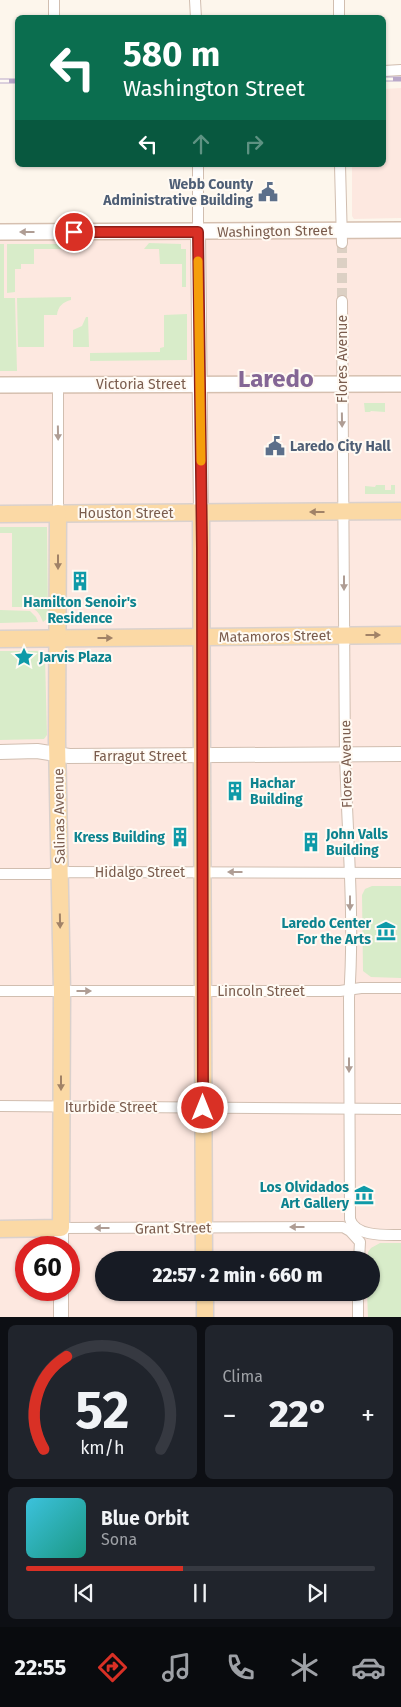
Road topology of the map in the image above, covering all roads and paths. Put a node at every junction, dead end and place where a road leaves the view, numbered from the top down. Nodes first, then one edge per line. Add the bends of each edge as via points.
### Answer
1 (54, 0) edge
2 (195, 0) edge
3 (339, 0) edge
4 (54, 15) edge
5 (196, 15) edge
6 (339, 15) edge
7 (401, 70) edge
8 (386, 71) edge
9 (198, 167) edge
10 (340, 167) edge
11 (401, 230) edge
12 (0, 232) edge
13 (198, 232) junction
14 (341, 236) junction
15 (342, 301) tunnel mouth
16 (200, 384) junction
17 (343, 384) junction
18 (401, 384) edge
19 (0, 385) edge
20 (58, 385) junction
21 (401, 511) edge
22 (201, 512) junction
23 (343, 512) junction
24 (58, 513) junction
25 (0, 514) edge
26 (401, 635) edge
27 (344, 636) junction
28 (202, 637) junction
29 (0, 638) edge
30 (56, 638) junction
31 (0, 752) edge
32 (401, 754) edge
33 (58, 755) junction
34 (345, 755) junction
35 (202, 756) junction
36 (60, 872) junction
37 (202, 872) junction
38 (349, 873) junction
39 (401, 873) edge
40 (0, 874) edge
41 (401, 988) edge
42 (349, 990) junction
43 (0, 991) edge
44 (62, 991) junction
45 (202, 991) junction
46 (0, 1106) edge
47 (61, 1107) junction
48 (203, 1108) junction
49 (350, 1109) junction
50 (401, 1109) edge
51 (204, 1227) junction
52 (349, 1227) junction
53 (61, 1228) junction
54 (0, 1229) edge
55 (379, 1235) junction
56 (401, 1235) edge
57 (61, 1236) edge
58 (360, 1242) junction
59 (204, 1251) edge
60 (360, 1251) edge
61 (61, 1301) edge
62 (205, 1301) edge
63 (358, 1301) edge
64 (61, 1317) edge
65 (205, 1317) edge
66 (358, 1317) edge

1 - 4 street
2 - 5 street
3 - 6 street
7 - 8 street
9 - 13 street
10 - 14 street
11 - 14 main road, Washington Street
13 -> 12 main road, Washington Street
13 - 14 main road, Washington Street
13 - 16 street
15 - 17 street, Flores Avenue
16 - 17 main road, Victoria Street
16 - 20 main road, Victoria Street
16 - 22 street
17 - 18 main road, Victoria Street
17 -> 23 street, Flores Avenue
19 - 20 main road, Victoria Street
20 -> 24 street, Salinas Avenue
21 - 23 main road, Houston Street
23 -> 22 main road, Houston Street
22 - 24 main road, Houston Street
22 - 28 main road
23 -> 27 street, Flores Avenue
24 - 25 main road, Houston Street
24 -> 30 main road, Salinas Avenue
27 -> 26 main road, Matamoros Street
27 - 28 main road, Matamoros Street
27 - 34 street, Flores Avenue
30 -> 28 main road, Matamoros Street
28 - 35 main road
29 - 30 main road, Matamoros Street
30 - 33 main road, Salinas Avenue
31 - 33 street, Farragut Street via 37,751
32 - 34 street, Farragut Street
33 - 35 street, Farragut Street
33 - 36 main road, Salinas Avenue
34 - 35 street, Farragut Street
34 - 38 street, Flores Avenue
35 - 37 main road
36 - 37 street, Hidalgo Street
36 - 40 street, Hidalgo Street
36 -> 44 main road, Salinas Avenue
38 -> 37 street, Hidalgo Street
37 - 45 main road
38 - 39 street, Hidalgo Street
38 -> 42 street, Flores Avenue
41 - 42 street, Lincoln Street
42 - 45 street, Lincoln Street
42 -> 49 street, Flores Avenue
43 - 44 street, Lincoln Street
44 -> 45 street, Lincoln Street
44 -> 47 main road, Salinas Avenue
45 - 48 main road
46 - 47 street, Iturbide Street
47 - 48 street, Iturbide Street
47 - 53 main road, Salinas Avenue
48 - 49 street, Iturbide Street
48 - 51 main road
49 - 50 street, Iturbide Street
49 - 52 street, Flores Avenue
52 -> 51 street, Grant Street
51 -> 53 street, Grant Street
51 - 59 main road
52 - 55 street, Grant Street
52 - 58 street
53 - 54 main road, Grant Street
53 - 57 street, Salinas Avenue
55 - 56 street, Grant Street
55 - 58 street, Grant Street
58 - 60 street
61 - 64 street
62 - 65 main road
63 - 66 street

